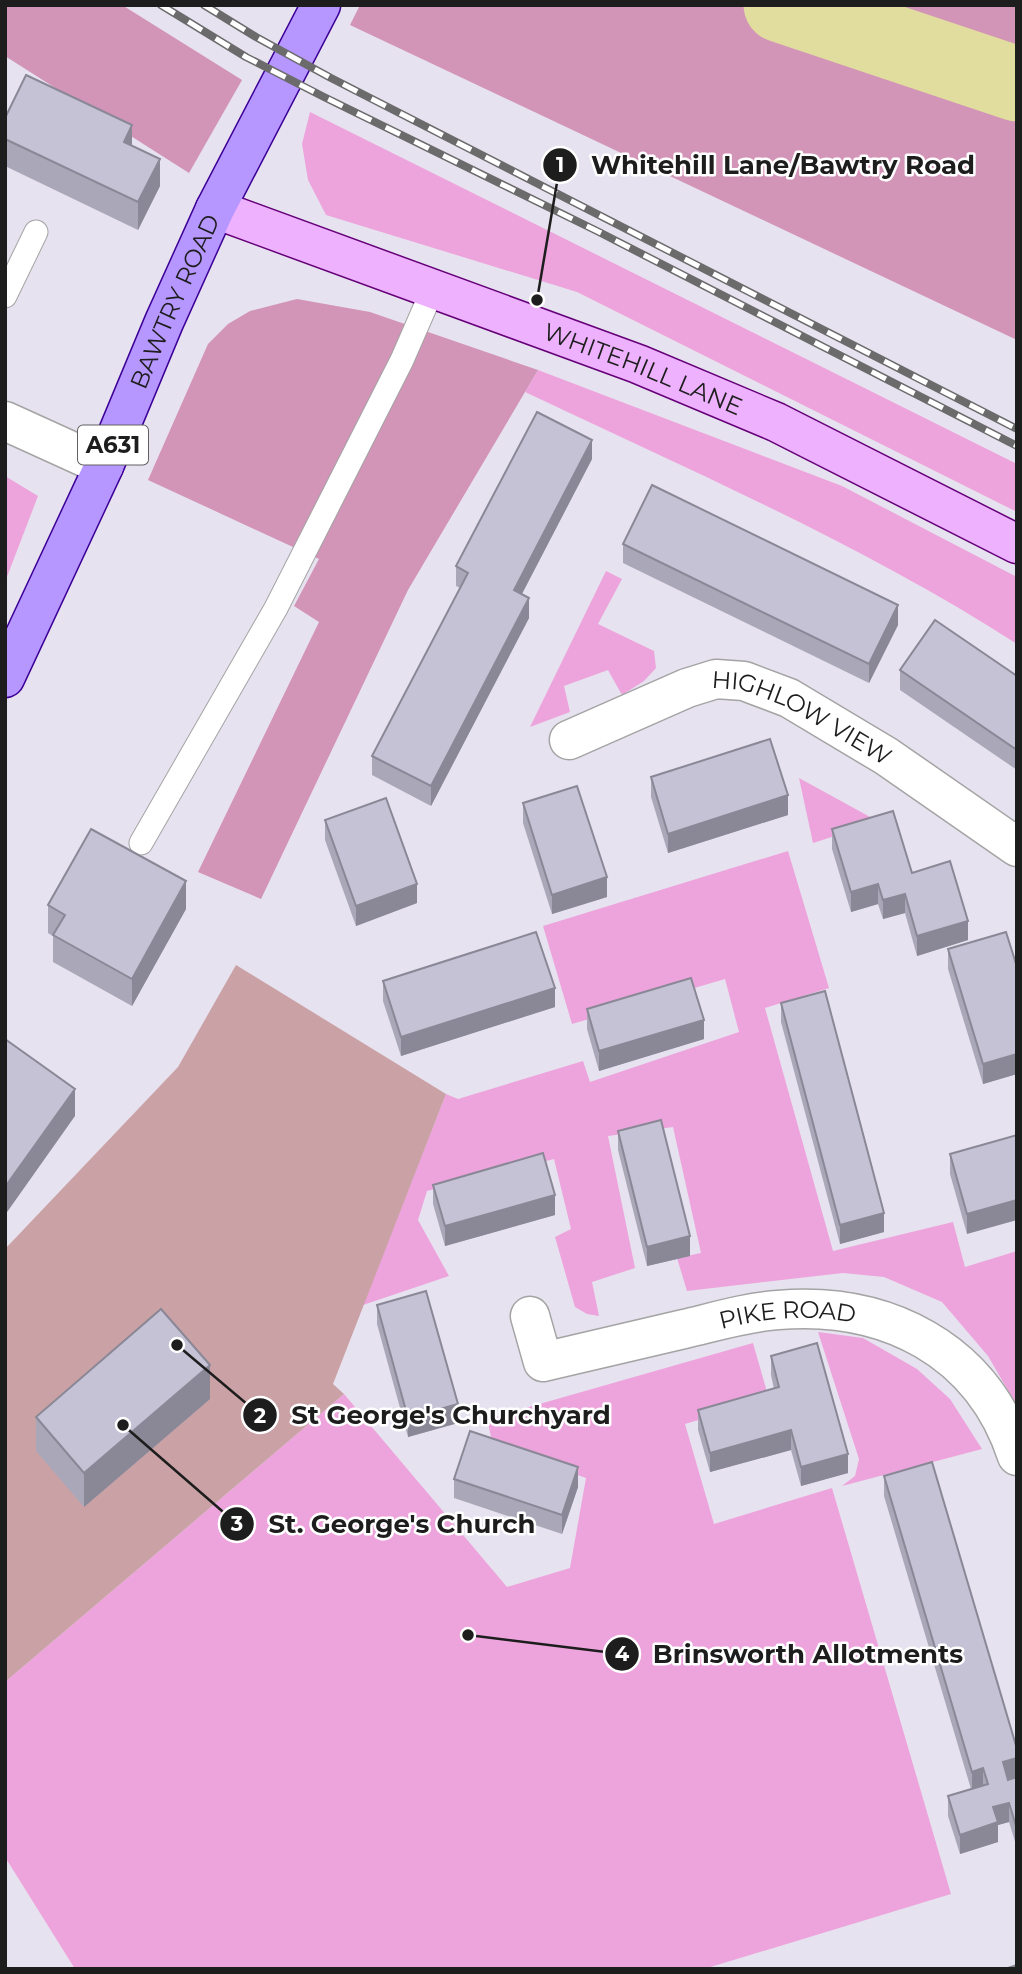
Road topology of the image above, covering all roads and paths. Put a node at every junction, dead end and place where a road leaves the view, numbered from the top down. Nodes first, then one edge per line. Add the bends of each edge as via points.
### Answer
1 (321, 5) edge
2 (215, 209) junction
3 (36, 232) dead end
4 (433, 289) junction
5 (5, 296) edge
6 (5, 421) edge
7 (104, 467) junction
8 (1017, 544) edge
9 (5, 678) edge
10 (569, 740) dead end
11 (141, 844) dead end
12 (1017, 847) edge
13 (530, 1316) dead end
14 (1017, 1456) edge

1 - 2 main road, BAWTRY ROAD / A631
2 - 4 main road, WHITEHILL LANE
2 - 7 main road, BAWTRY ROAD / A631
3 - 5 lane
4 - 8 main road, WHITEHILL LANE via 638,363 776,422
4 - 11 lane via 402,360 276,608
6 - 7 street
7 - 9 main road, BAWTRY ROAD / A631
10 - 12 street, HIGHLOW VIEW via 687,688 716,679 744,681 789,698 886,756
13 - 14 street, PIKE ROAD via 543,1362 778,1310 835,1310 881,1321 917,1334 954,1358 1008,1428

